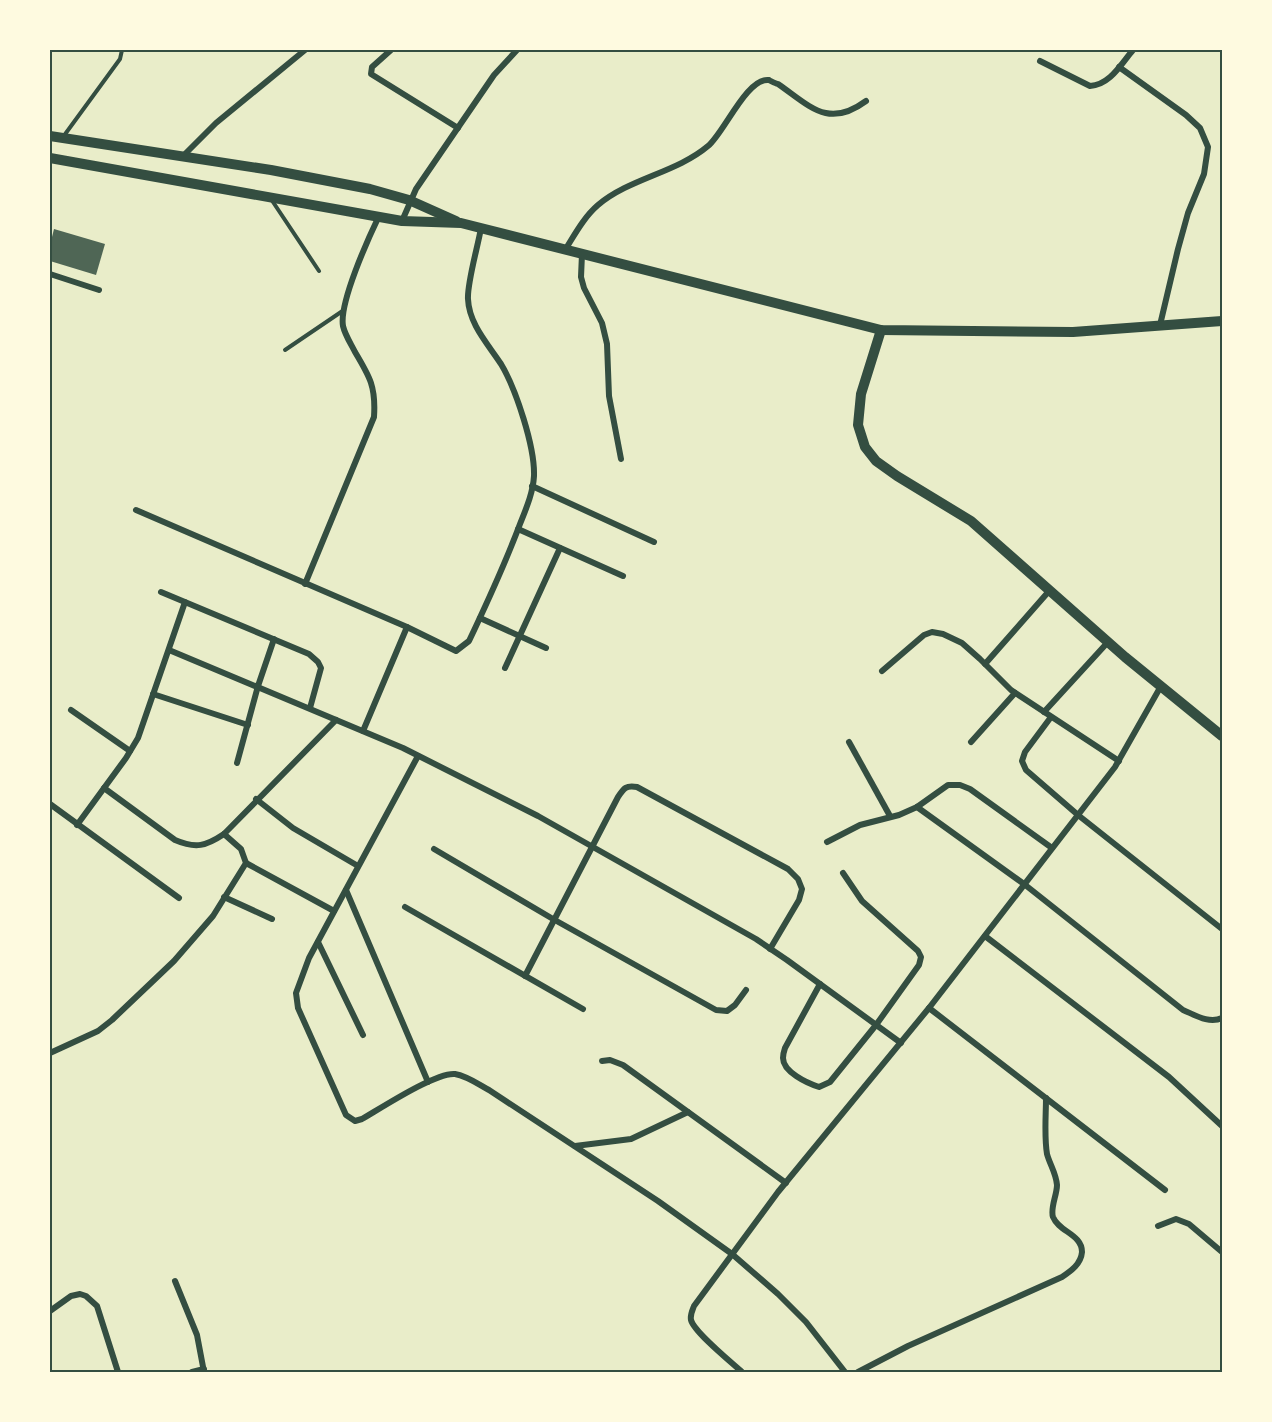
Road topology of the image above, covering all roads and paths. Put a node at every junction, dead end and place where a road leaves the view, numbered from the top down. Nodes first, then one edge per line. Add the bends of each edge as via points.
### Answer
1 (122, 50) edge
2 (305, 50) edge
3 (391, 50) edge
4 (517, 50) edge
5 (1133, 50) edge
6 (1040, 61) dead end
7 (1119, 67) junction
8 (866, 101) dead end
9 (458, 128) junction
10 (50, 136) edge
11 (63, 138) junction
12 (182, 156) junction
13 (50, 158) edge
14 (268, 196) junction
15 (409, 201) junction
16 (379, 216) junction
17 (402, 221) junction
18 (461, 223) junction
19 (481, 228) junction
20 (566, 250) junction
21 (582, 254) junction
22 (319, 271) dead end
23 (50, 274) edge
24 (99, 291) dead end
25 (344, 310) junction
26 (1222, 321) edge
27 (1160, 326) junction
28 (881, 330) junction
29 (285, 350) dead end
30 (621, 459) dead end
31 (532, 486) junction
32 (136, 510) dead end
33 (518, 529) junction
34 (654, 542) dead end
35 (560, 548) junction
36 (623, 576) dead end
37 (304, 584) junction
38 (1050, 590) junction
39 (161, 592) dead end
40 (184, 602) junction
41 (480, 618) junction
42 (407, 627) junction
43 (520, 637) junction
44 (274, 639) junction
45 (1108, 642) junction
46 (546, 648) dead end
47 (169, 650) junction
48 (985, 664) junction
49 (505, 668) dead end
50 (882, 671) dead end
51 (258, 686) junction
52 (1161, 686) junction
53 (1015, 693) junction
54 (153, 694) junction
55 (310, 708) junction
56 (71, 710) dead end
57 (1044, 712) junction
58 (1051, 717) junction
59 (336, 720) junction
60 (248, 725) junction
61 (363, 731) junction
62 (1222, 736) edge
63 (849, 742) dead end
64 (971, 742) dead end
65 (130, 752) junction
66 (418, 756) junction
67 (1119, 761) junction
68 (237, 763) dead end
69 (104, 788) junction
70 (256, 800) junction
71 (50, 804) edge
72 (917, 807) junction
73 (1078, 815) junction
74 (890, 816) junction
75 (77, 825) junction
76 (224, 834) junction
77 (827, 842) dead end
78 (592, 846) junction
79 (1052, 848) junction
80 (434, 849) dead end
81 (246, 863) junction
82 (358, 866) junction
83 (843, 873) dead end
84 (1024, 884) junction
85 (346, 890) junction
86 (224, 897) junction
87 (179, 898) dead end
88 (405, 907) dead end
89 (334, 911) junction
90 (272, 919) dead end
91 (553, 919) junction
92 (1222, 929) edge
93 (985, 936) junction
94 (318, 942) junction
95 (770, 949) junction
96 (525, 976) junction
97 (820, 984) junction
98 (746, 990) dead end
99 (929, 1008) junction
100 (583, 1009) dead end
101 (1222, 1018) edge
102 (876, 1025) junction
103 (363, 1035) dead end
104 (901, 1043) junction
105 (50, 1053) edge
106 (602, 1061) dead end
107 (428, 1082) junction
108 (1046, 1098) junction
109 (688, 1112) junction
110 (1222, 1126) edge
111 (574, 1146) junction
112 (786, 1183) junction
113 (1165, 1190) dead end
114 (1158, 1226) dead end
115 (1222, 1252) edge
116 (732, 1254) junction
117 (175, 1281) dead end
118 (50, 1311) edge
119 (204, 1371) edge
120 (118, 1372) edge
121 (192, 1372) edge
122 (742, 1372) edge
123 (845, 1372) edge
124 (858, 1372) edge

1 - 11 lane via 120,59
2 - 12 street
3 - 9 street via 372,67 371,74
4 - 9 street via 494,75
5 - 7 street
6 - 7 street via 1090,87 1107,81
7 - 27 street via 1186,115 1200,128 1208,147 1204,174 1188,213
8 - 20 street via 838,115 825,114 770,80 761,82 753,86 714,141 695,158 599,204
9 - 15 street
10 - 11 street
11 - 12 street
12 - 15 street via 370,189
13 - 14 street
14 - 16 street
14 - 22 lane
15 - 17 street
15 - 18 street
16 - 17 street
16 - 25 street via 360,257
17 - 18 street
18 - 19 street
19 - 20 street
19 - 31 street via 468,298 471,315 516,397 532,452
20 - 21 street
21 - 28 street
21 - 30 street via 584,288 602,322 607,344 609,396
23 - 24 street
25 - 29 lane
25 - 37 street via 343,327 368,373 375,395 374,417
26 - 27 street
27 - 28 street via 1073,332
28 - 38 street via 861,394 858,425 865,447 897,476 971,521
31 - 33 street
31 - 34 street
32 - 37 street
33 - 35 street
33 - 41 street
35 - 36 street
35 - 43 street
37 - 42 street
38 - 45 street
38 - 48 street
39 - 40 street
40 - 44 street
40 - 47 street
41 - 42 street via 469,641 456,651
41 - 43 street
42 - 61 street
43 - 46 street
43 - 49 street
44 - 51 street
44 - 55 street via 318,662 321,668
45 - 52 street
45 - 57 street
47 - 51 street
47 - 54 street
48 - 50 street via 962,644 932,632
48 - 53 street
51 - 55 street
51 - 60 street
52 - 62 street
52 - 67 street
53 - 57 street
53 - 64 street
54 - 60 street
54 - 65 street
55 - 59 street
56 - 65 street
57 - 58 street
58 - 67 street
58 - 73 street via 1024,752 1022,761 1026,770
59 - 61 street
59 - 70 street
60 - 68 street
61 - 66 street
63 - 74 street
65 - 69 street
66 - 78 street
66 - 82 street
67 - 73 street
69 - 75 street
69 - 76 street via 186,845 210,843
70 - 76 street
70 - 82 street via 293,828
71 - 75 street
72 - 74 street
72 - 79 street via 948,785 960,785
72 - 84 street
73 - 79 street
73 - 92 street
74 - 77 street via 860,825
75 - 87 street
76 - 81 street via 241,849
78 - 91 street
78 - 95 street
78 - 95 street via 618,797 629,785 788,869 802,889
79 - 84 street
80 - 91 street
81 - 86 street
81 - 89 street
82 - 85 street
83 - 102 street via 862,901 921,957
84 - 93 street
84 - 101 street via 1183,1010 1203,1019
85 - 89 street
85 - 107 street
86 - 90 street
86 - 105 street via 213,916 174,961 112,1020 98,1031
88 - 96 street
89 - 94 street
91 - 96 street
91 - 98 street via 716,1010 727,1011
93 - 99 street
93 - 110 street via 1169,1077
94 - 103 street
94 - 107 street via 299,982 298,1008 346,1114 355,1121 362,1119
95 - 97 street
96 - 100 street
97 - 102 street
97 - 102 street via 785,1048 782,1059 787,1068 809,1084 819,1087 830,1082
99 - 104 street
99 - 108 street
102 - 104 street
104 - 112 street
106 - 109 street via 623,1065
107 - 111 street via 445,1075 465,1077
108 - 113 street
108 - 124 street via 1047,1151 1057,1187 1053,1217 1079,1241 1081,1258 1062,1277
109 - 111 street via 631,1139
109 - 112 street
111 - 116 street
112 - 116 street
114 - 115 street via 1176,1219 1189,1224
116 - 122 street via 694,1306 691,1322
116 - 123 street via 806,1322
117 - 119 street via 197,1335
118 - 120 street via 70,1296 80,1294 92,1300
119 - 121 street

